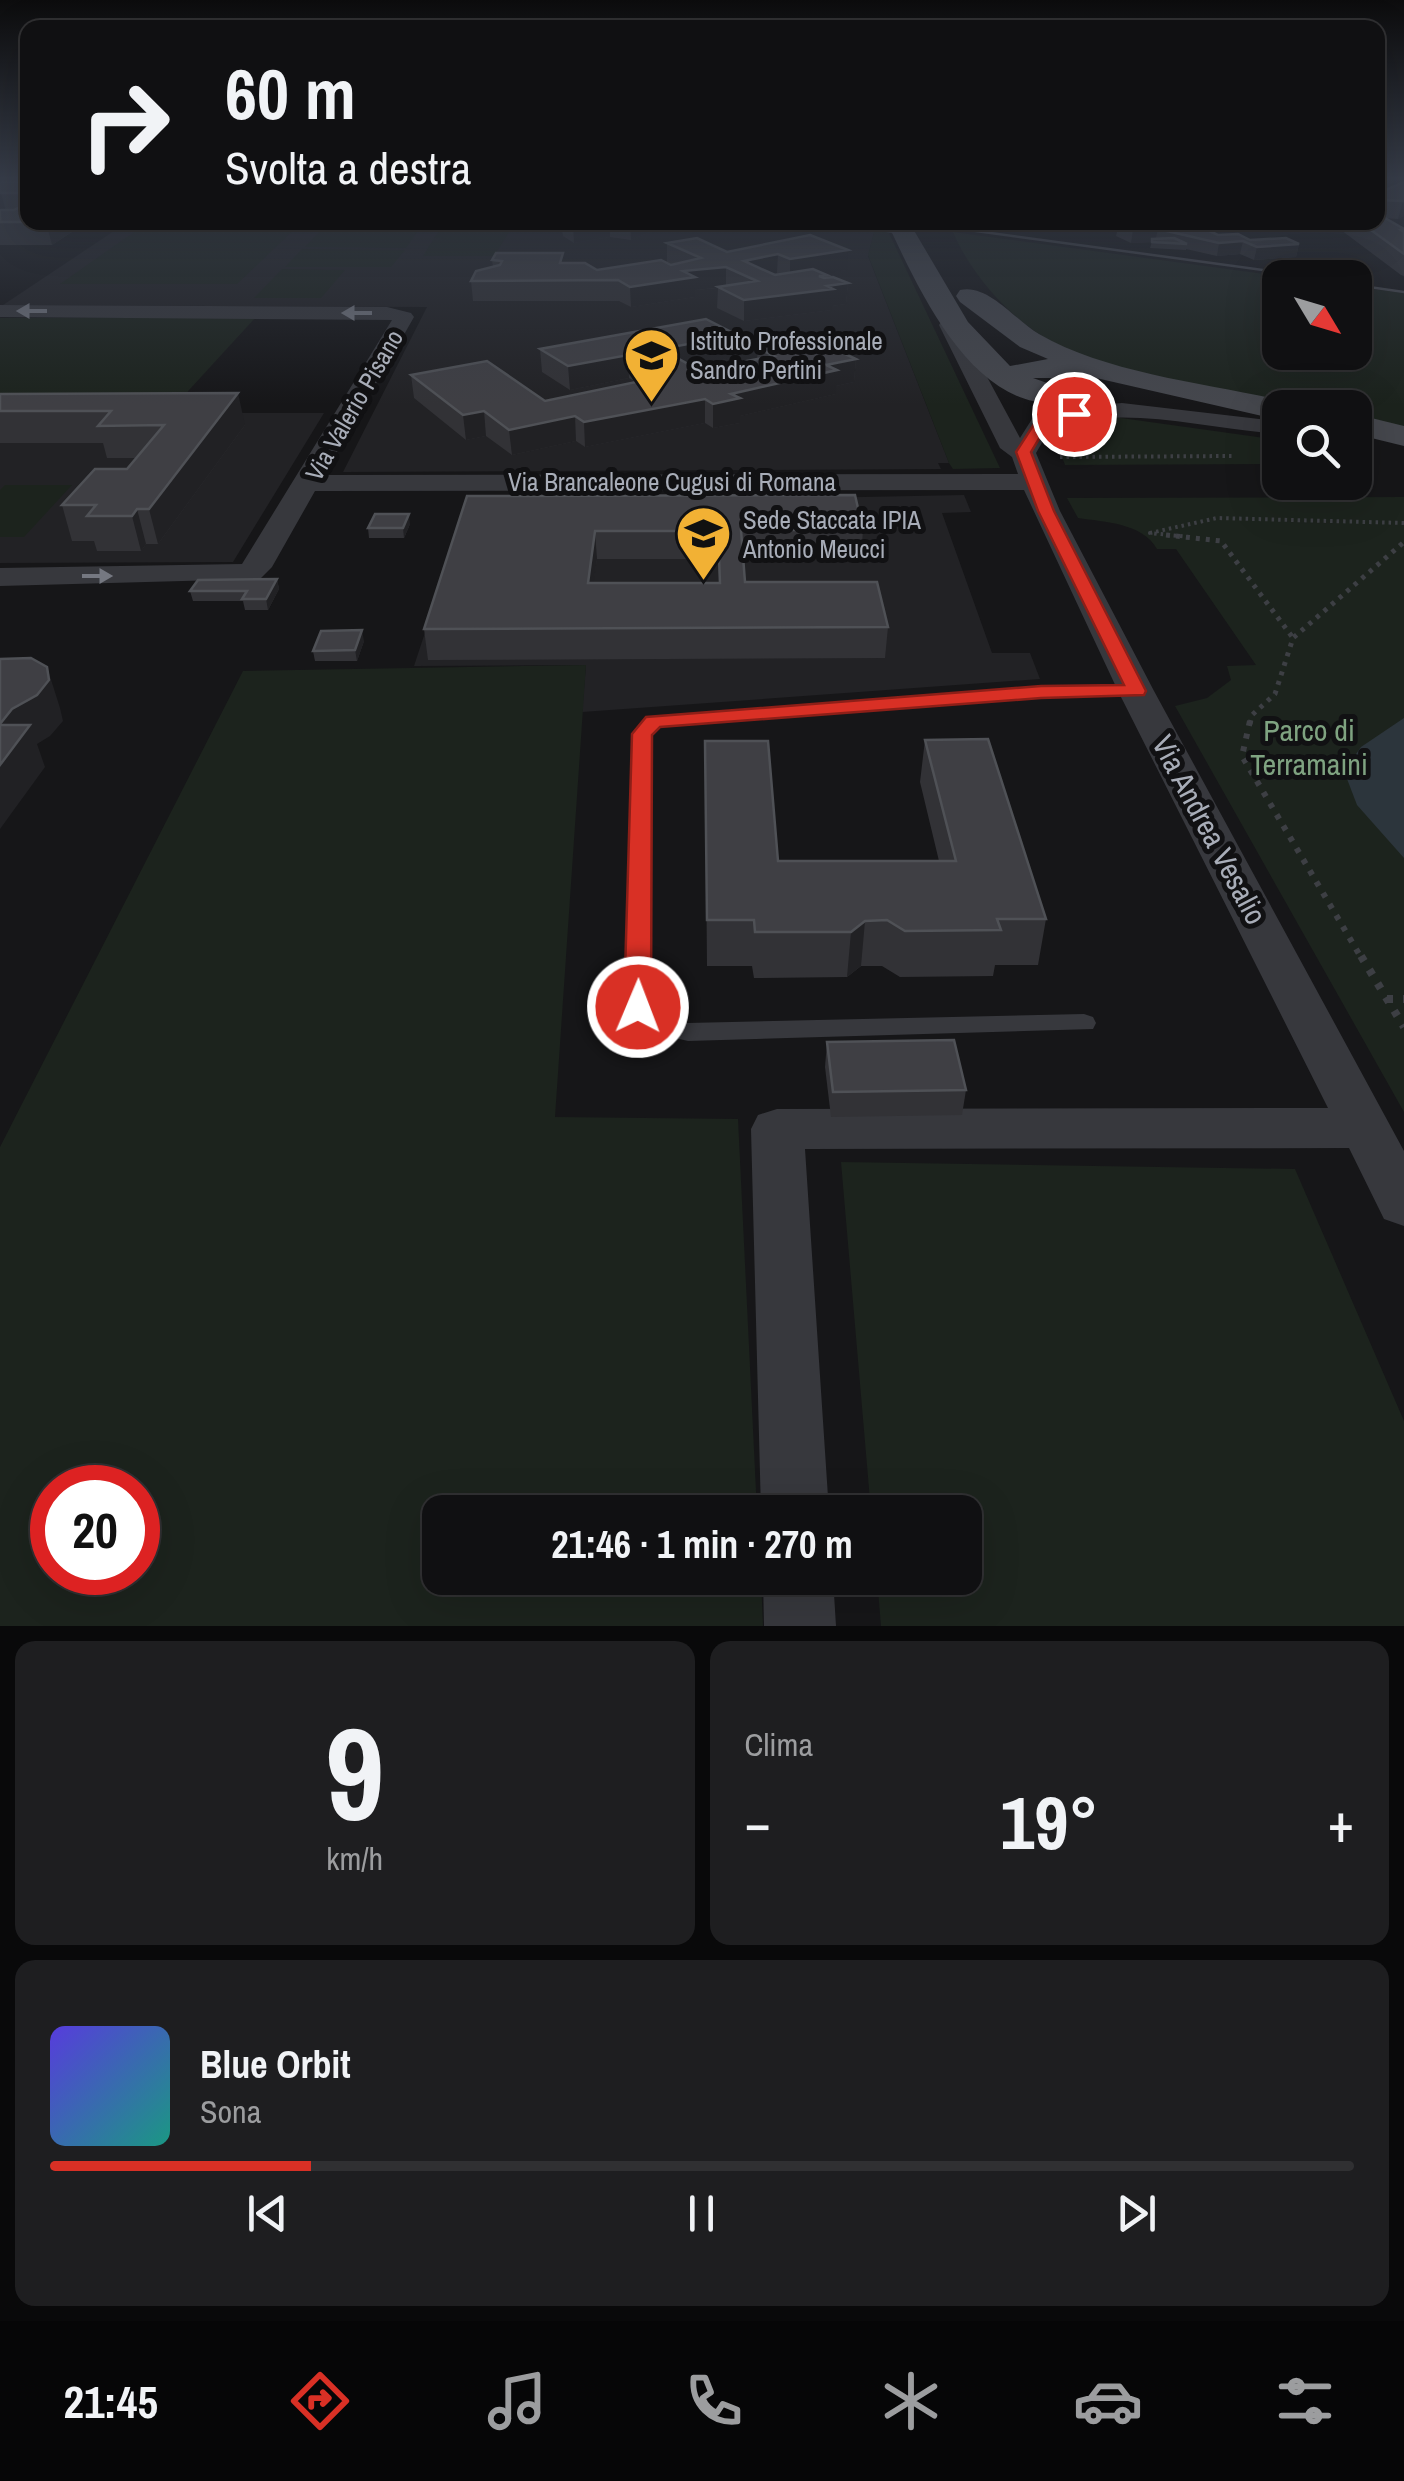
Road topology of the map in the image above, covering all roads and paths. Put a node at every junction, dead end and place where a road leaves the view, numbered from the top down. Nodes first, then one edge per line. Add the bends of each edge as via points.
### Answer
1 (928, 253) edge
2 (960, 298) junction
3 (0, 311) edge
4 (1065, 384) junction
5 (1004, 386) junction
6 (1262, 416) edge
7 (1262, 417) edge
8 (1262, 419) edge
9 (1041, 424) junction
10 (1372, 430) edge
11 (1404, 437) edge
12 (1372, 446) edge
13 (1404, 452) edge
14 (1243, 456) dead end
15 (1028, 464) junction
16 (309, 483) junction
17 (1404, 523) edge
18 (1404, 542) edge
19 (0, 577) edge
20 (1294, 638) junction
21 (1136, 691) junction
22 (1387, 999) junction
23 (1404, 999) edge
24 (1084, 1022) dead end
25 (1404, 1027) edge
26 (1365, 1128) junction
27 (1404, 1203) edge
28 (794, 1495) edge
29 (799, 1595) edge
30 (800, 1626) edge

1 - 2 main road, Via Andrea Vesalio
2 - 4 main road, Via Andrea Vesalio
2 - 5 main road, Via Andrea Vesalio
2 - 6 main road, Via Andrea Vesalio via 1052,352
16 -> 3 street, Via Valerio Pisano via 404,318 400,314
4 - 5 main road via 1032,391
4 - 7 main road
4 - 9 street
5 - 15 street, Via Andrea Vesalio via 1013,448
8 - 9 street via 1130,412 1074,414
9 - 15 street
10 - 11 main road
12 - 13 main road
14 - 15 path
15 - 16 street, Via Brancaleone Cugusi di Romana
15 - 21 street, Via Andrea Vesalio
19 -> 16 street, Via Valerio Pisano via 249,572
17 - 20 path via 1217,518 1150,534 1222,540
18 - 20 path
20 - 22 path via 1274,694 1252,716 1242,756
21 - 24 lane via 1041,692 654,722 642,734 638,1007 650,1024 688,1032
21 - 26 street, Via Andrea Vesalio
22 - 23 path
22 - 25 path
26 - 27 street, Via Andrea Vesalio
26 - 28 street via 777,1129
29 - 30 street

